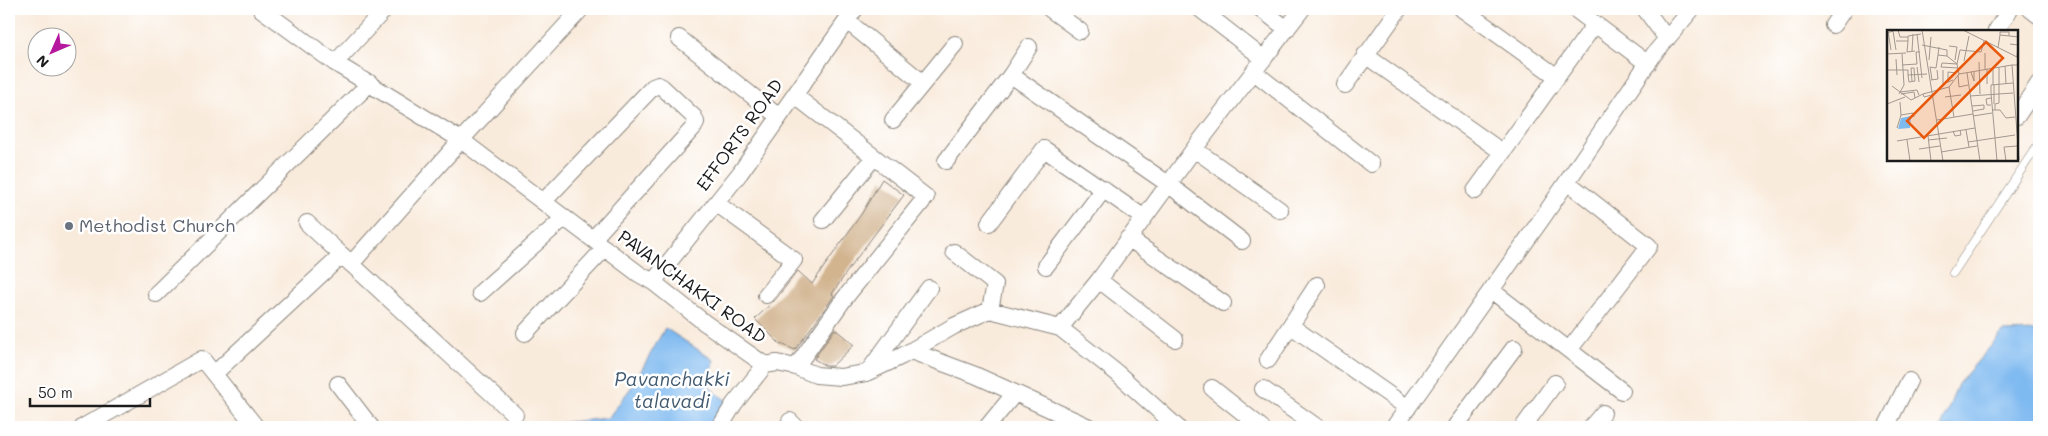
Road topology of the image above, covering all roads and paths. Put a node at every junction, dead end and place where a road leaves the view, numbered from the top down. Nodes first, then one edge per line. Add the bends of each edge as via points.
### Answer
1 (261, 9) edge
2 (385, 9) edge
3 (581, 9) edge
4 (1050, 9) edge
5 (1200, 9) edge
6 (1261, 9) edge
7 (1302, 9) edge
8 (1399, 9) edge
9 (1462, 9) edge
10 (1575, 9) edge
11 (1645, 9) edge
12 (1692, 9) edge
13 (1844, 9) edge
14 (2010, 9) edge
15 (2030, 9) edge
16 (851, 15) edge
17 (2039, 16) edge
18 (1595, 24) junction
19 (1833, 25) dead end
20 (1287, 29) junction
21 (1997, 30) edge
22 (1080, 31) dead end
23 (679, 38) dead end
24 (1667, 38) junction
25 (955, 44) dead end
26 (1029, 47) dead end
27 (1365, 55) junction
28 (1264, 59) junction
29 (335, 62) junction
30 (1648, 64) junction
31 (1254, 72) junction
32 (1011, 75) junction
33 (1556, 76) junction
34 (923, 83) junction
35 (2039, 83) edge
36 (370, 84) junction
37 (1345, 85) dead end
38 (794, 96) junction
39 (2018, 114) edge
40 (779, 117) junction
41 (893, 120) dead end
42 (461, 140) junction
43 (2039, 143) edge
44 (1194, 149) junction
45 (1502, 152) junction
46 (874, 157) junction
47 (946, 161) dead end
48 (1371, 164) dead end
49 (1567, 182) junction
50 (1168, 184) junction
51 (1104, 189) junction
52 (1475, 191) dead end
53 (543, 202) junction
54 (716, 203) junction
55 (1280, 210) dead end
56 (1143, 217) junction
57 (564, 218) junction
58 (823, 220) dead end
59 (307, 223) dead end
60 (989, 223) dead end
61 (1128, 238) junction
62 (1242, 241) dead end
63 (599, 244) junction
64 (954, 252) dead end
65 (347, 260) junction
66 (1046, 266) dead end
67 (1953, 273) dead end
68 (1099, 280) junction
69 (653, 282) junction
70 (1317, 285) dead end
71 (929, 288) dead end
72 (1491, 290) junction
73 (480, 293) dead end
74 (156, 294) dead end
75 (766, 295) dead end
76 (1223, 303) dead end
77 (990, 310) junction
78 (1292, 326) junction
79 (1060, 328) junction
80 (525, 333) dead end
81 (1175, 339) dead end
82 (1514, 348) dead end
83 (1569, 350) junction
84 (911, 351) junction
85 (1268, 360) dead end
86 (765, 364) junction
87 (796, 367) junction
88 (866, 373) junction
89 (214, 374) junction
90 (1909, 381) dead end
91 (1555, 382) dead end
92 (338, 384) dead end
93 (1212, 388) dead end
94 (1263, 389) dead end
95 (1622, 391) dead end
96 (1015, 393) junction
97 (1408, 408) junction
98 (1603, 413) dead end
99 (516, 415) dead end
100 (84, 427) edge
101 (256, 427) edge
102 (371, 427) edge
103 (720, 427) edge
104 (987, 427) edge
105 (1089, 427) edge
106 (1177, 427) edge
107 (1261, 427) edge
108 (1317, 427) edge
109 (1394, 427) edge
110 (1455, 427) edge
111 (1523, 427) edge
112 (1591, 427) edge
113 (1886, 427) edge

1 - 29 street, PAVANCHAKKI ROAD
2 - 29 street
3 - 42 street
4 - 22 street
5 - 28 street
6 - 20 street
7 - 20 street
8 - 27 street
9 - 33 street
10 - 18 street
11 - 24 street
12 - 24 street
13 - 19 street
14 - 21 street
15 - 17 street
16 - 34 street
16 - 38 street, EFFORTS ROAD
18 - 30 street
18 - 33 street
20 - 28 street
23 - 40 street
24 - 30 street
25 - 34 street
26 - 32 street
27 - 37 street
27 - 45 street
28 - 31 street
29 - 36 street, PAVANCHAKKI ROAD
30 - 49 street
31 - 44 street
31 - 48 street
32 - 47 street
32 - 50 street
33 - 45 street
34 - 41 street
35 - 39 street
36 - 42 street, PAVANCHAKKI ROAD
36 - 74 street
38 - 40 street, EFFORTS ROAD
38 - 46 street
40 - 54 street, EFFORTS ROAD
42 - 53 street, PAVANCHAKKI ROAD
42 - 65 street
43 - 67 lane
44 - 50 street
44 - 55 street
45 - 52 street
46 - 58 street
46 - 87 street via 926,197
49 - 72 street
49 - 83 street via 1649,246
50 - 56 street
50 - 62 street
51 - 56 street
51 - 60 street via 1044,149
51 - 66 street
53 - 57 street, PAVANCHAKKI ROAD
53 - 63 street via 653,87 662,87 694,117 694,127
54 - 69 street, EFFORTS ROAD
54 - 75 street via 794,260
56 - 61 street
57 - 63 street, PAVANCHAKKI ROAD
57 - 73 street
59 - 65 street
61 - 68 street
61 - 76 street
63 - 69 street, PAVANCHAKKI ROAD
63 - 80 street
64 - 77 street via 995,284
65 - 89 street
65 - 99 street
68 - 79 street
68 - 81 street
69 - 86 street, PAVANCHAKKI ROAD
70 - 78 street
71 - 88 street
72 - 83 street
72 - 97 street
77 - 79 street
77 - 84 street, PAVANCHAKKI ROAD
78 - 85 street
78 - 97 street
79 - 106 street
82 - 110 street
83 - 95 street
84 - 88 street, PAVANCHAKKI ROAD
84 - 96 street
86 - 87 street, PAVANCHAKKI ROAD
86 - 103 street
87 - 88 street, PAVANCHAKKI ROAD via 816,375 841,377
89 - 100 street via 202,359
89 - 101 street
90 - 113 street
91 - 111 street
92 - 102 street
93 - 107 street
94 - 108 street
96 - 104 street
96 - 105 street
97 - 109 street
98 - 112 street

